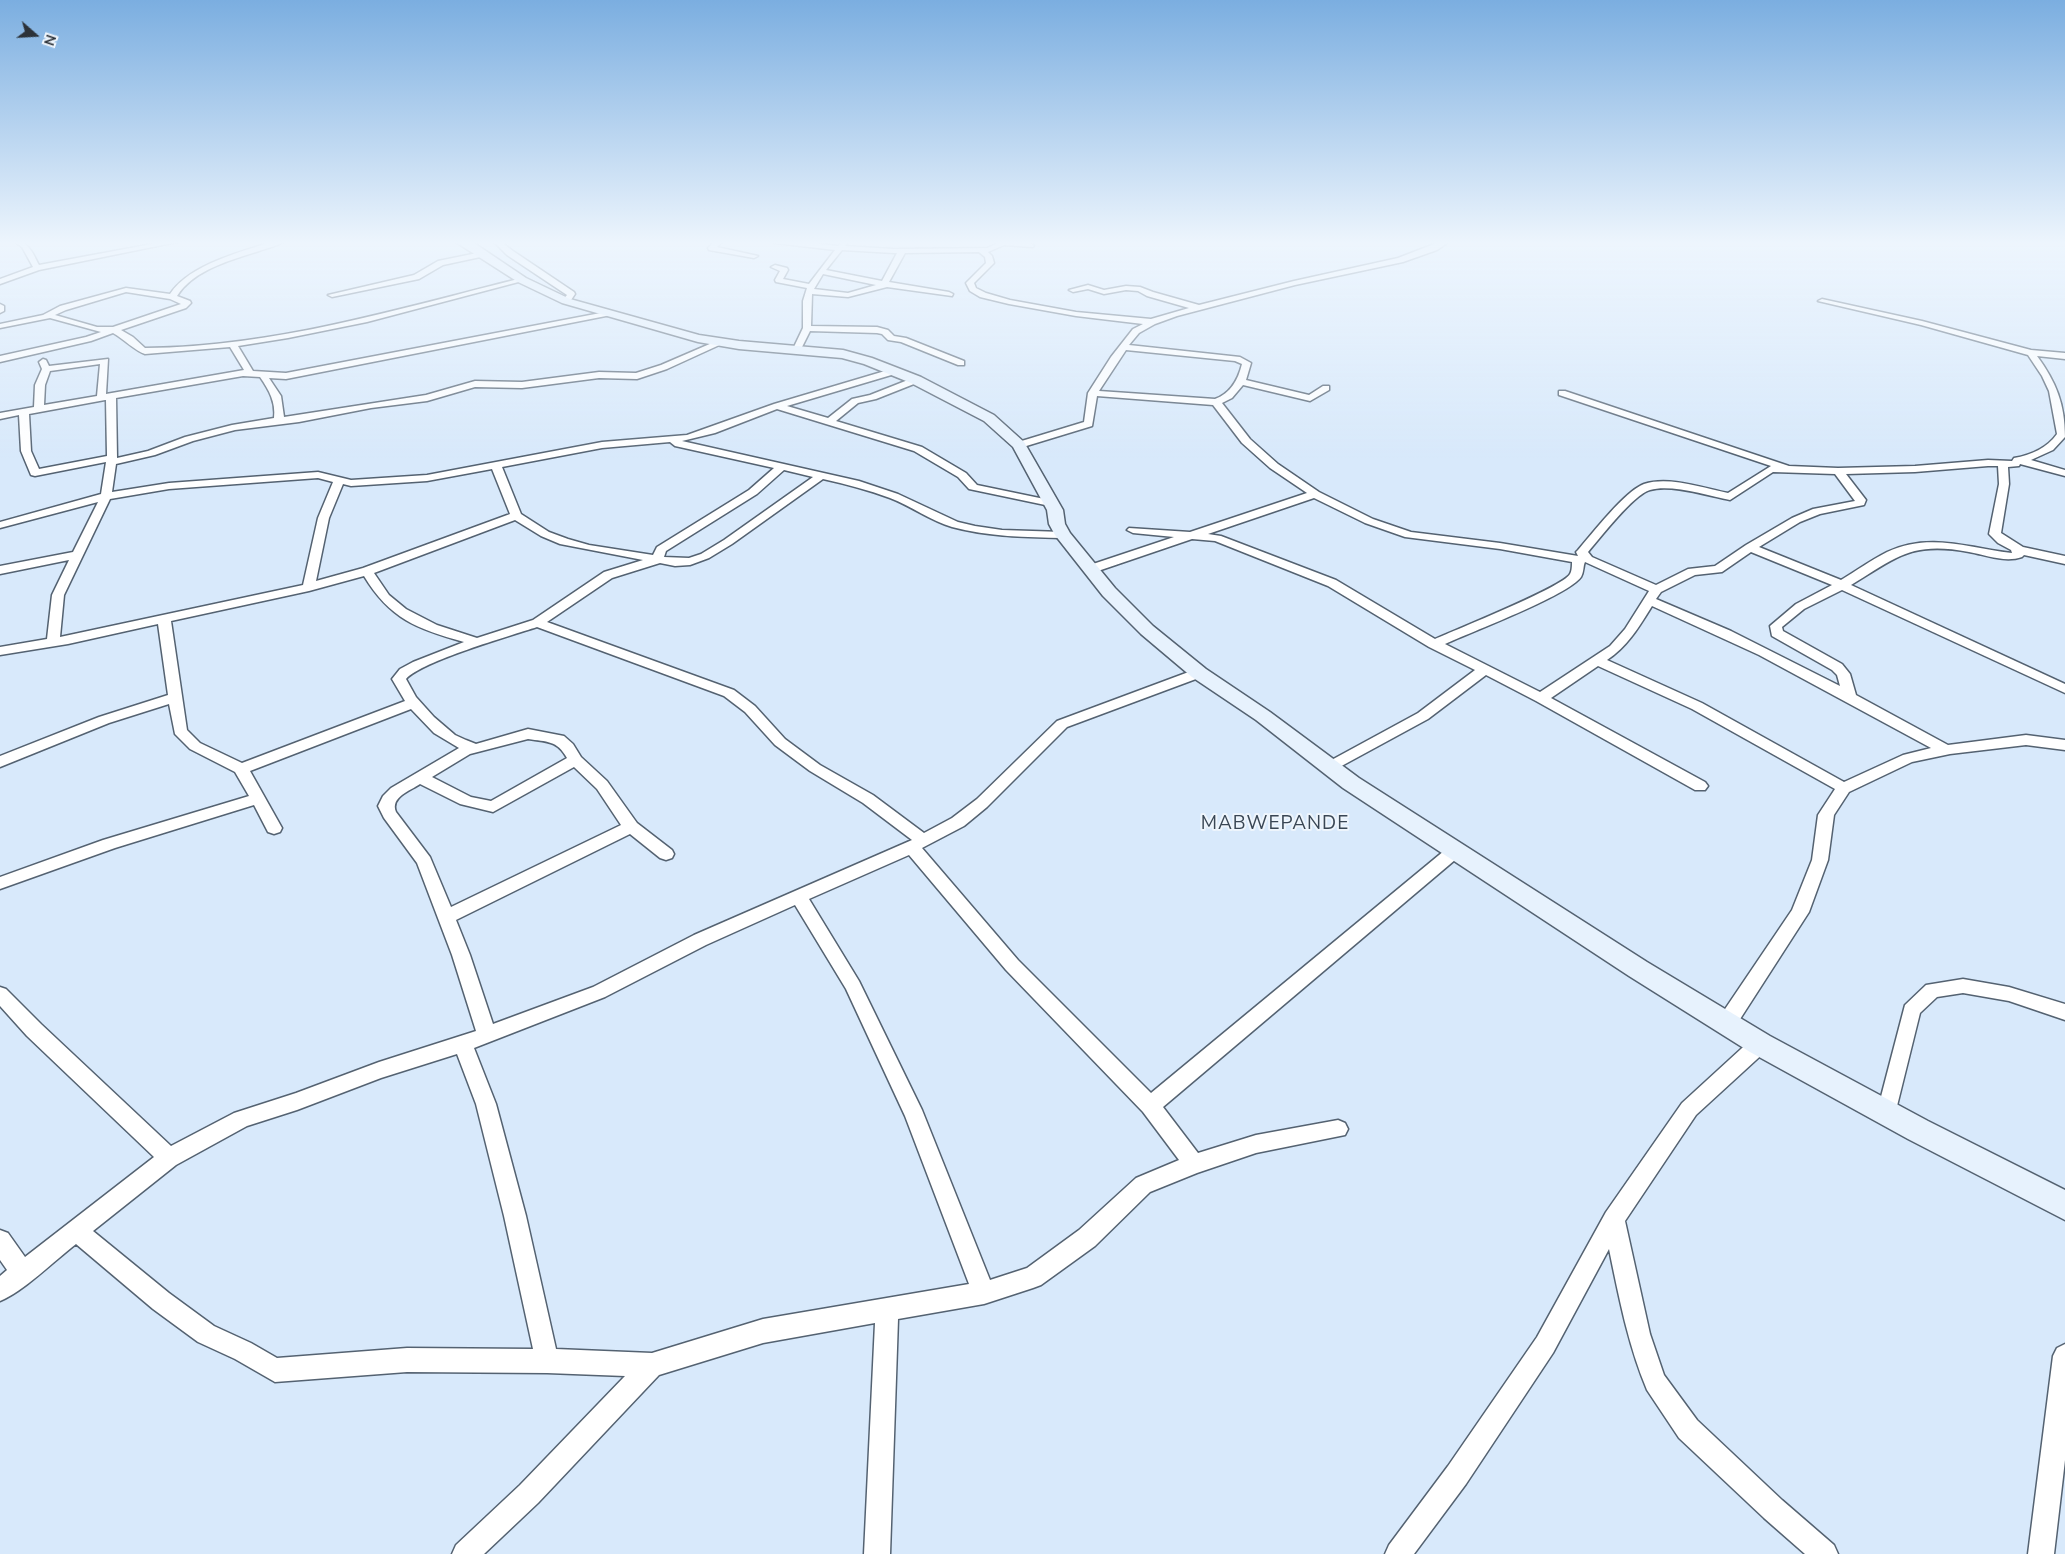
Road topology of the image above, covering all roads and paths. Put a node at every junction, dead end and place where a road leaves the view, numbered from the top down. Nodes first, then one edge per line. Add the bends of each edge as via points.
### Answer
1 (52, 314) edge
2 (160, 314) edge
3 (397, 314) edge
4 (608, 314) edge
5 (613, 314) edge
6 (807, 314) edge
7 (1073, 314) edge
8 (1179, 314) edge
9 (1879, 314) edge
10 (46, 316) junction
11 (1152, 322) junction
12 (0, 326) edge
13 (807, 328) junction
14 (114, 330) junction
15 (722, 342) junction
16 (234, 345) junction
17 (1124, 347) junction
18 (797, 349) junction
19 (38, 351) junction
20 (2031, 353) junction
21 (2065, 356) edge
22 (0, 359) edge
23 (961, 363) dead end
24 (46, 369) junction
25 (896, 371) junction
26 (250, 373) junction
27 (263, 375) junction
28 (916, 380) junction
29 (1241, 382) junction
30 (854, 384) junction
31 (1326, 388) dead end
32 (1092, 393) junction
33 (1562, 394) dead end
34 (106, 398) junction
35 (855, 401) junction
36 (1216, 402) junction
37 (777, 406) junction
38 (39, 409) junction
39 (2061, 409) edge
40 (24, 412) junction
41 (0, 416) edge
42 (279, 420) junction
43 (829, 422) junction
44 (666, 441) junction
45 (1019, 445) junction
46 (111, 460) junction
47 (2018, 460) junction
48 (2003, 464) junction
49 (496, 465) junction
50 (783, 466) junction
51 (1792, 470) junction
52 (1838, 471) junction
53 (2065, 473) edge
54 (822, 475) junction
55 (339, 481) junction
56 (1315, 494) junction
57 (106, 496) junction
58 (1050, 504) junction
59 (516, 516) junction
60 (0, 525) edge
61 (1133, 530) dead end
62 (1194, 534) junction
63 (1063, 535) junction
64 (1750, 547) junction
65 (2016, 549) junction
66 (78, 554) junction
67 (1582, 558) junction
68 (657, 560) junction
69 (2065, 560) edge
70 (1091, 569) junction
71 (0, 570) edge
72 (367, 571) junction
73 (1842, 585) junction
74 (309, 587) junction
75 (1653, 596) junction
76 (164, 618) junction
77 (537, 623) junction
78 (57, 641) junction
79 (477, 642) junction
80 (1434, 644) junction
81 (0, 651) edge
82 (1597, 661) junction
83 (1484, 670) junction
84 (1199, 673) junction
85 (2065, 690) edge
86 (176, 696) junction
87 (1850, 697) junction
88 (1541, 698) junction
89 (414, 703) junction
90 (2065, 745) edge
91 (471, 747) junction
92 (1946, 750) junction
93 (575, 760) junction
94 (0, 762) edge
95 (1331, 766) junction
96 (241, 769) junction
97 (421, 778) junction
98 (1700, 786) dead end
99 (1844, 788) junction
100 (257, 799) junction
101 (631, 827) junction
102 (274, 828) dead end
103 (918, 844) junction
104 (1456, 850) junction
105 (666, 854) dead end
106 (0, 883) edge
107 (799, 898) junction
108 (446, 917) junction
109 (0, 994) edge
110 (2065, 1012) edge
111 (1726, 1024) junction
112 (487, 1035) junction
113 (463, 1044) junction
114 (1760, 1044) junction
115 (1150, 1106) junction
116 (1887, 1112) junction
117 (1338, 1129) dead end
118 (169, 1158) junction
119 (1194, 1164) junction
120 (2065, 1206) edge
121 (1614, 1219) junction
122 (77, 1232) junction
123 (0, 1241) edge
124 (23, 1273) junction
125 (0, 1290) edge
126 (984, 1293) junction
127 (887, 1309) junction
128 (2065, 1356) edge
129 (547, 1361) junction
130 (652, 1365) junction
131 (465, 1554) edge
132 (877, 1554) edge
133 (1398, 1554) edge
134 (1825, 1554) edge
135 (2041, 1554) edge

1 - 10 street
2 - 14 street
3 - 16 street via 307,334
4 - 27 street via 286,376
5 - 15 street
6 - 13 street
7 - 11 street
8 - 11 street
9 - 20 street
10 - 12 street
10 - 14 street
11 - 17 street via 1136,332
13 - 18 street
13 - 23 street via 877,330
14 - 16 street via 145,351
14 - 19 street
15 - 18 street
15 - 42 street via 637,376 598,375 522,385 484,383 427,398
16 - 26 street
17 - 29 street via 1244,361
17 - 32 street
18 - 25 street via 843,354
19 - 22 street
19 - 24 street
20 - 21 street
20 - 39 street via 2047,376
24 - 34 street via 105,361
24 - 38 street via 40,385
25 - 28 street
25 - 30 street
26 - 27 street
26 - 34 street
27 - 42 street via 276,392 281,408
28 - 35 street
28 - 45 street via 989,418
29 - 31 street via 1310,398
29 - 36 street via 1235,391
30 - 35 street
30 - 37 street
32 - 36 street
32 - 45 street via 1089,424
33 - 51 street
34 - 38 street
34 - 46 street
35 - 43 street
36 - 56 street via 1246,441 1294,482
37 - 43 street
37 - 44 street via 712,431
38 - 40 street
39 - 47 street via 2062,434 2059,439 2036,456
40 - 41 street
40 - 46 street via 26,451 35,474
42 - 46 street via 226,429 151,453
43 - 58 street via 918,449 962,475 973,487
44 - 49 street via 602,445
44 - 50 street
45 - 58 street
46 - 57 street
47 - 48 street via 2015,464
47 - 53 street
48 - 52 street
48 - 65 street via 2004,484 1995,534
49 - 55 street via 427,478 367,483
49 - 59 street
50 - 54 street
50 - 68 street via 753,492 662,549
51 - 52 street
51 - 67 street via 1771,469 1730,498 1669,485 1646,487 1589,543 1582,552
52 - 64 street via 1862,502 1817,511
54 - 63 street via 894,496 961,526
54 - 68 street via 705,556 690,561
55 - 57 street via 312,475 170,486
55 - 74 street via 322,531
56 - 62 street
56 - 67 street via 1369,521 1409,535
57 - 60 street
57 - 66 street
58 - 63 street
59 - 68 street via 564,542
59 - 72 street
61 - 62 street
62 - 70 street
62 - 80 street via 1229,542 1332,583
63 - 70 street
64 - 73 street
64 - 75 street via 1718,569 1692,572
65 - 69 street
65 - 73 street via 2018,555 2012,557 1946,544 1911,547 1895,552
66 - 71 street
66 - 78 street via 58,595 53,638
67 - 75 street
67 - 80 street via 1576,575 1568,583
68 - 77 street via 608,575
70 - 84 street via 1108,592 1147,630
72 - 74 street
72 - 79 street via 390,605 437,630
73 - 85 street
73 - 87 street via 1790,612 1775,629 1788,640 1837,667 1843,674
74 - 76 street
75 - 82 street via 1630,631 1614,649
75 - 87 street
76 - 78 street
76 - 86 street
77 - 79 street
77 - 103 street via 729,694 750,709 780,742 815,768 868,799
78 - 81 street
79 - 89 street via 405,672 399,679
80 - 83 street
82 - 88 street
82 - 99 street via 1697,706
83 - 88 street
83 - 95 street via 1423,716
84 - 95 street
84 - 103 street via 1062,724 982,803 958,822
86 - 94 street via 104,720
86 - 96 street via 180,731 195,746
87 - 92 street
88 - 98 street
89 - 91 street via 443,733
89 - 96 street
90 - 92 street via 2026,740
91 - 93 street via 473,750 518,736 538,734 559,738
91 - 97 street
92 - 99 street via 1908,758
93 - 97 street via 493,807 455,795
93 - 101 street via 602,785
95 - 104 street via 1351,783
96 - 100 street
97 - 108 street via 396,792 386,806 424,861
99 - 111 street via 1826,815 1822,854 1800,912
100 - 102 street
100 - 106 street via 109,844
101 - 105 street
101 - 108 street
103 - 107 street
103 - 115 street via 1012,966
104 - 111 street
104 - 115 street
107 - 112 street via 700,940 599,992
107 - 126 street via 853,986 915,1116
108 - 112 street
109 - 118 street
110 - 116 street via 2009,994 1963,986 1932,990 1912,1010
111 - 114 street
112 - 113 street
113 - 118 street via 241,1119
113 - 129 street via 491,1123
114 - 116 street
114 - 121 street via 1689,1109
115 - 119 street
116 - 120 street
117 - 119 street via 1256,1144
118 - 122 street
119 - 126 street via 1143,1185 1087,1238 1033,1277
121 - 133 street via 1545,1345 1457,1475
121 - 134 street via 1638,1334 1655,1382 1688,1429
122 - 124 street
122 - 129 street via 206,1334 274,1370 406,1360
123 - 124 street
124 - 125 street
126 - 127 street
127 - 130 street via 763,1331
127 - 132 street
128 - 135 street
129 - 130 street
130 - 131 street via 529,1494

